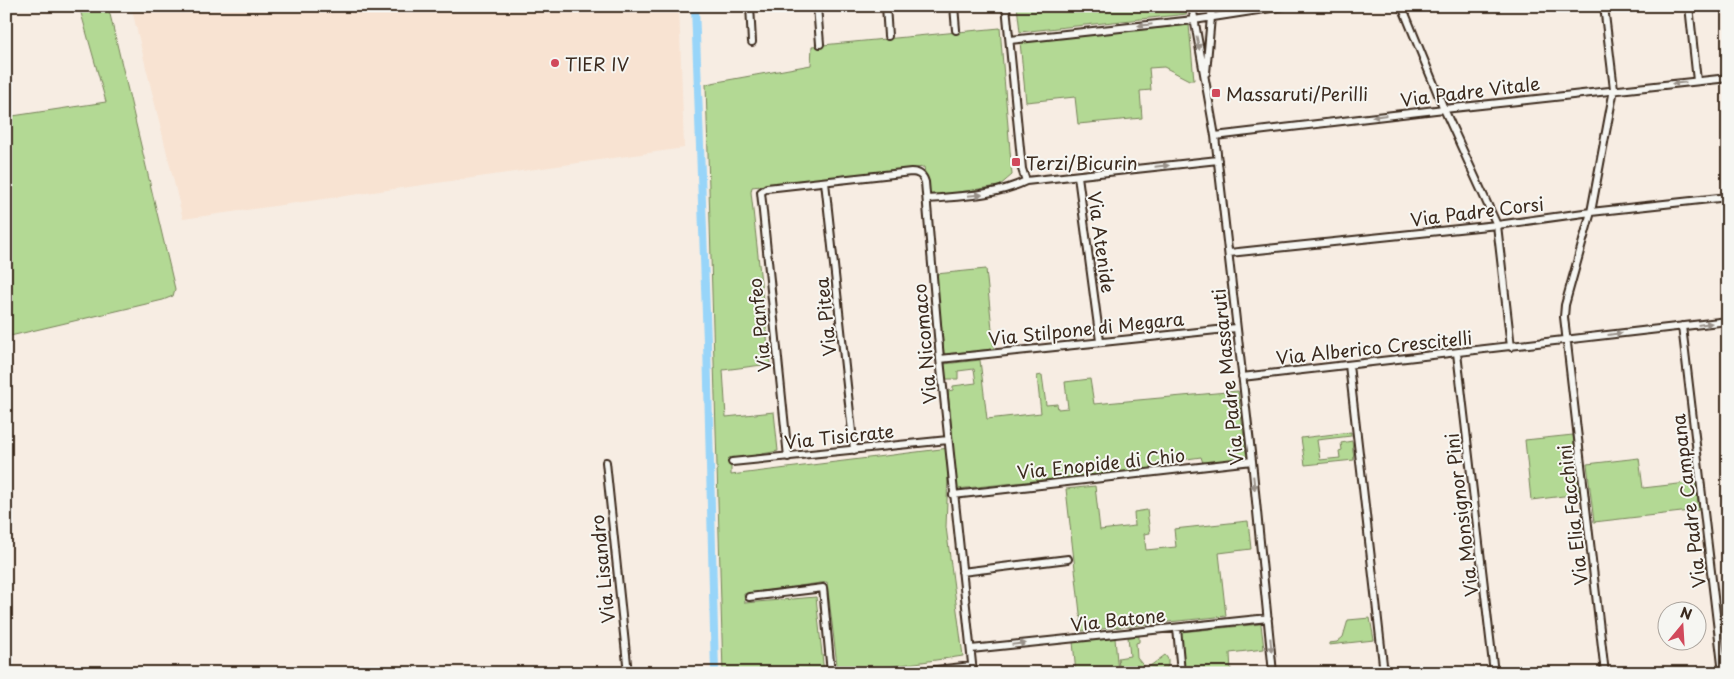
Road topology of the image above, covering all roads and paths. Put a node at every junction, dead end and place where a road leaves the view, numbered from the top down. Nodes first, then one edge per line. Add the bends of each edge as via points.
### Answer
1 (750, 6) edge
2 (818, 6) edge
3 (886, 6) edge
4 (954, 6) edge
5 (1006, 6) edge
6 (1192, 6) edge
7 (1212, 6) edge
8 (1284, 6) edge
9 (1402, 6) edge
10 (1604, 6) edge
11 (1689, 6) edge
12 (1212, 17) junction
13 (1194, 20) junction
14 (956, 30) dead end
15 (888, 36) dead end
16 (1010, 40) junction
17 (752, 42) dead end
18 (820, 44) dead end
19 (1728, 78) edge
20 (1206, 79) junction
21 (1698, 81) junction
22 (1614, 89) junction
23 (1444, 108) junction
24 (1215, 136) junction
25 (1218, 160) junction
26 (1078, 176) junction
27 (1026, 181) junction
28 (825, 182) junction
29 (761, 190) joint
30 (1728, 196) edge
31 (926, 200) junction
32 (1591, 212) junction
33 (1496, 225) junction
34 (1228, 253) junction
35 (1728, 321) edge
36 (1682, 326) junction
37 (1236, 328) junction
38 (1566, 340) junction
39 (1100, 342) junction
40 (1511, 347) junction
41 (1457, 353) junction
42 (940, 359) junction
43 (1349, 366) junction
44 (1242, 377) junction
45 (948, 440) junction
46 (854, 450) junction
47 (788, 456) junction
48 (1252, 461) junction
49 (606, 462) dead end
50 (732, 462) dead end
51 (953, 495) junction
52 (1068, 559) dead end
53 (962, 572) junction
54 (749, 597) dead end
55 (1268, 618) junction
56 (1176, 628) junction
57 (971, 650) junction
58 (973, 670) edge
59 (628, 673) edge
60 (831, 673) edge
61 (909, 673) edge
62 (1181, 673) edge
63 (1273, 673) edge
64 (1384, 673) edge
65 (1494, 673) edge
66 (1605, 673) edge
67 (1723, 673) edge

1 - 17 street
2 - 18 street
3 - 15 street
4 - 14 street
5 - 16 street
6 - 13 street, Via Padre Massaruti
7 - 12 street, Via Padre Massaruti
8 - 12 street
9 - 23 street
10 - 22 street
11 - 21 street
12 - 13 street
12 - 20 street, Via Padre Massaruti
13 -> 16 street
13 -> 20 street, Via Padre Massaruti
16 - 27 street via 1022,169
19 - 21 street, Via Padre Vitale
20 - 24 street, Via Padre Massaruti
21 -> 22 street, Via Padre Vitale
22 - 23 street, Via Padre Vitale
22 - 32 street
23 -> 24 street, Via Padre Vitale
23 - 33 street
24 - 25 street, Via Padre Massaruti
26 -> 25 street
25 - 34 street, Via Padre Massaruti
26 - 27 street
26 - 39 street, Via Atenide
31 -> 27 street via 995,192
28 - 29 street, Via Nicomaco
28 - 31 street, Via Nicomaco via 915,172 924,180
28 - 46 street, Via Pitea
29 - 47 street, Via Panfeo
30 - 32 street, Via Padre Corsi
31 - 42 street, Via Nicomaco
32 - 33 street, Via Padre Corsi
32 - 38 street, Via Elia Facchini via 1565,305
33 - 34 street, Via Padre Corsi
33 - 40 street
34 - 37 street, Via Padre Massaruti
36 -> 35 street
38 -> 36 street
36 - 67 street, Via Padre Campana
37 - 39 street, Via Stilpone di Megara
37 - 44 street, Via Padre Massaruti
38 - 40 street, Via Alberico Crescitelli
38 - 66 street, Via Elia Facchini
39 - 42 street, Via Stilpone di Megara
40 - 41 street, Via Alberico Crescitelli
41 - 43 street, Via Alberico Crescitelli
41 - 65 street, Via Monsignor Pini
42 - 45 street, Via Nicomaco
43 - 44 street, Via Alberico Crescitelli
43 - 64 street
44 - 48 street, Via Padre Massaruti
45 - 46 street, Via Tisicrate
45 - 51 street, Via Nicomaco
46 - 47 street, Via Tisicrate
47 - 50 street, Via Tisicrate
48 - 51 street, Via Enopide di Chio
48 -> 55 street, Via Padre Massaruti
49 - 59 street, Via Lisandro
51 - 53 street, Via Nicomaco
52 - 53 street
53 - 57 street, Via Nicomaco
54 - 60 street via 823,588
55 - 56 street, Via Batone
55 -> 63 street, Via Padre Massaruti
57 -> 56 street, Via Batone
56 - 62 street
57 - 58 street, Via Nicomaco
58 - 61 street

